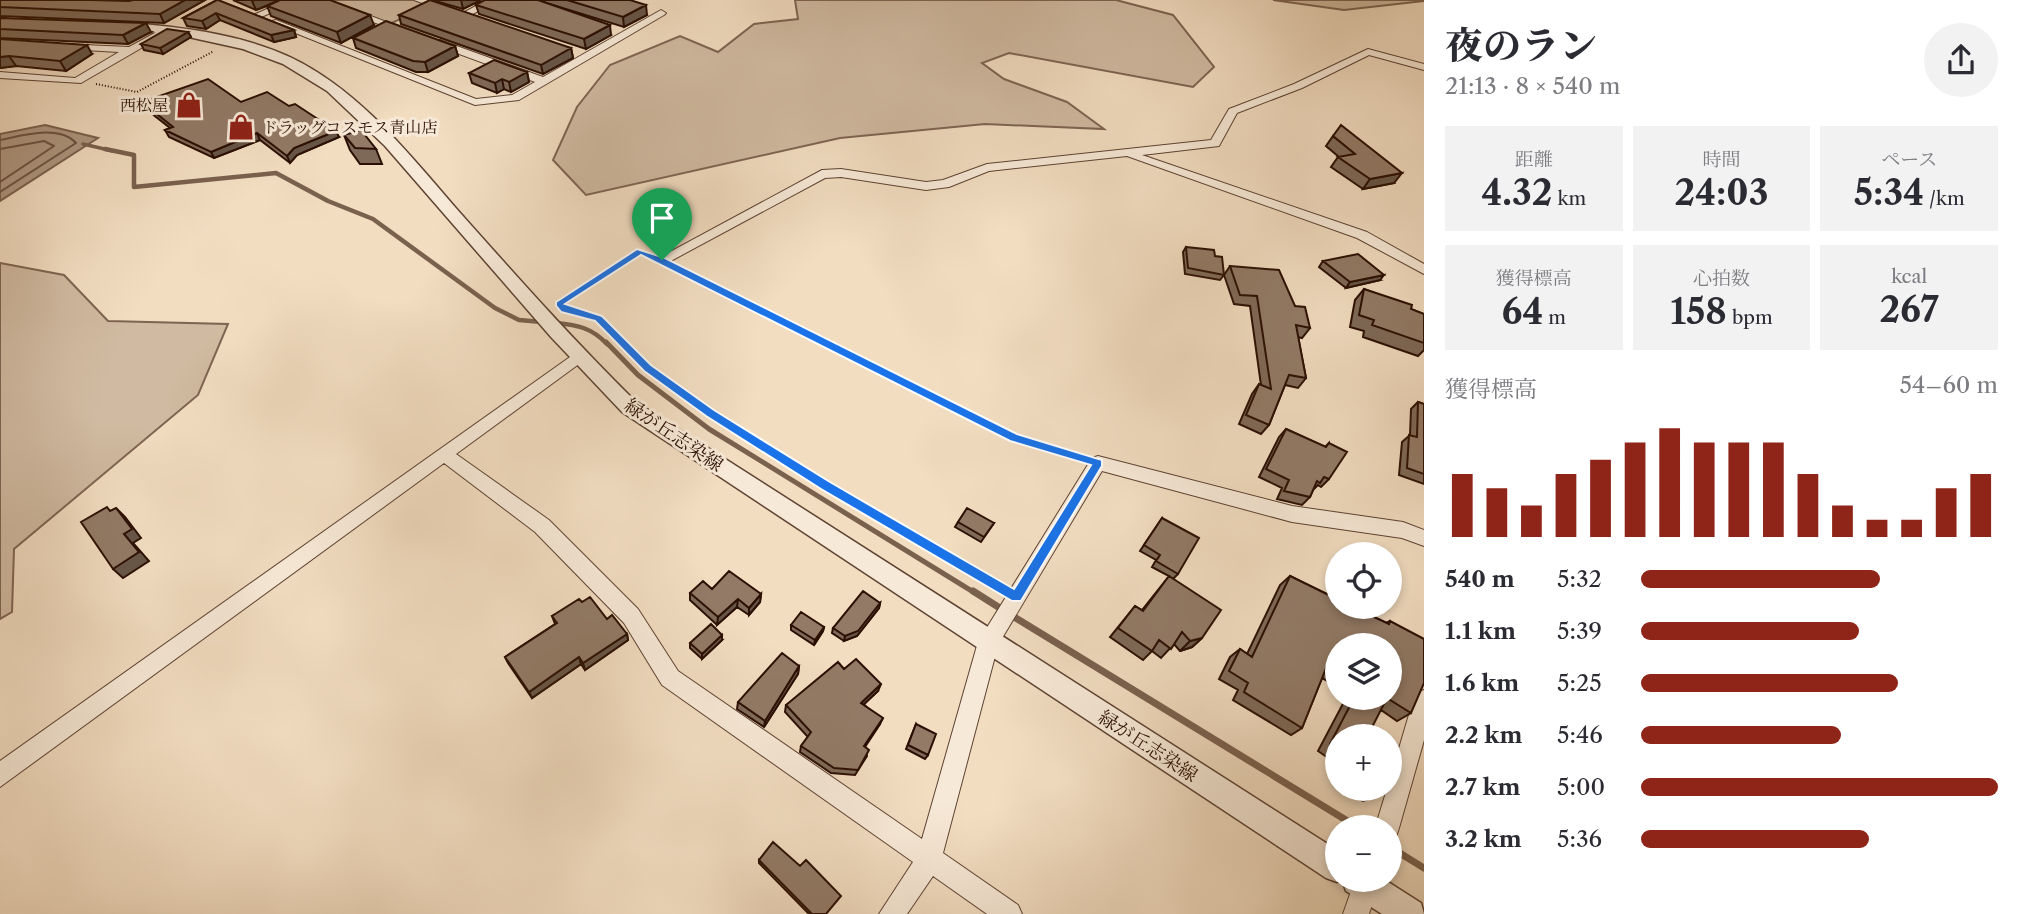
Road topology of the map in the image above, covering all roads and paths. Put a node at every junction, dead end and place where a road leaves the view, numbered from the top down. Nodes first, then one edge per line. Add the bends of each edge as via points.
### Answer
1 (295, 0) edge
2 (319, 0) edge
3 (419, 0) edge
4 (494, 0) edge
5 (243, 11) edge
6 (656, 11) dead end
7 (464, 15) junction
8 (256, 16) junction
9 (187, 18) edge
10 (477, 19) edge
11 (107, 25) edge
12 (388, 25) junction
13 (612, 29) edge
14 (166, 30) junction
15 (376, 31) edge
16 (414, 34) edge
17 (626, 34) junction
18 (427, 39) edge
19 (231, 43) junction
20 (353, 43) edge
21 (56, 46) edge
22 (341, 49) junction
23 (128, 50) junction
24 (574, 52) edge
25 (587, 57) junction
26 (1424, 67) edge
27 (0, 75) edge
28 (77, 81) junction
29 (544, 81) junction
30 (1129, 153) junction
31 (662, 260) junction
32 (1424, 270) edge
33 (577, 357) junction
34 (444, 454) junction
35 (1098, 463) junction
36 (1424, 538) edge
37 (1016, 597) junction
38 (988, 642) junction
39 (1424, 701) edge
40 (0, 775) edge
41 (1391, 815) edge
42 (1325, 859) edge
43 (929, 860) junction
44 (1366, 892) edge
45 (892, 914) edge
46 (1009, 914) edge
47 (1410, 914) edge

1 - 8 street
2 - 12 street
3 - 7 street
4 - 7 street
5 - 8 street
6 - 17 street
7 - 10 street
8 - 22 street
9 - 14 street
11 - 14 street, 緑が丘志染線
12 - 15 street
12 - 16 street
13 - 17 street
14 - 19 street, 緑が丘志染線
14 - 23 street
17 - 25 street
18 - 29 street
19 - 28 path via 137,92
19 - 33 street, 緑が丘志染線 via 286,60 336,90 406,161
20 - 22 street
21 - 23 street
22 - 29 street via 475,102 515,98
23 - 28 street
24 - 25 street
25 - 29 street
26 - 30 street via 1368,52 1233,111 1215,143
27 - 28 street
30 - 31 street via 987,168 926,186 822,174
30 - 32 street via 1362,235
31 - 35 path via 1014,438
31 - 37 path via 640,251 559,304 598,319 648,368 710,413
33 - 34 street
33 - 38 street, 緑が丘志染線 via 629,407
34 - 40 street
34 - 43 street via 542,526 631,616 670,678
35 - 36 street via 1292,514 1403,530
35 - 37 street
37 - 38 street
38 - 42 street, 緑が丘志染線
38 - 43 street
39 - 41 street
43 - 45 street
43 - 46 street
44 - 47 street

